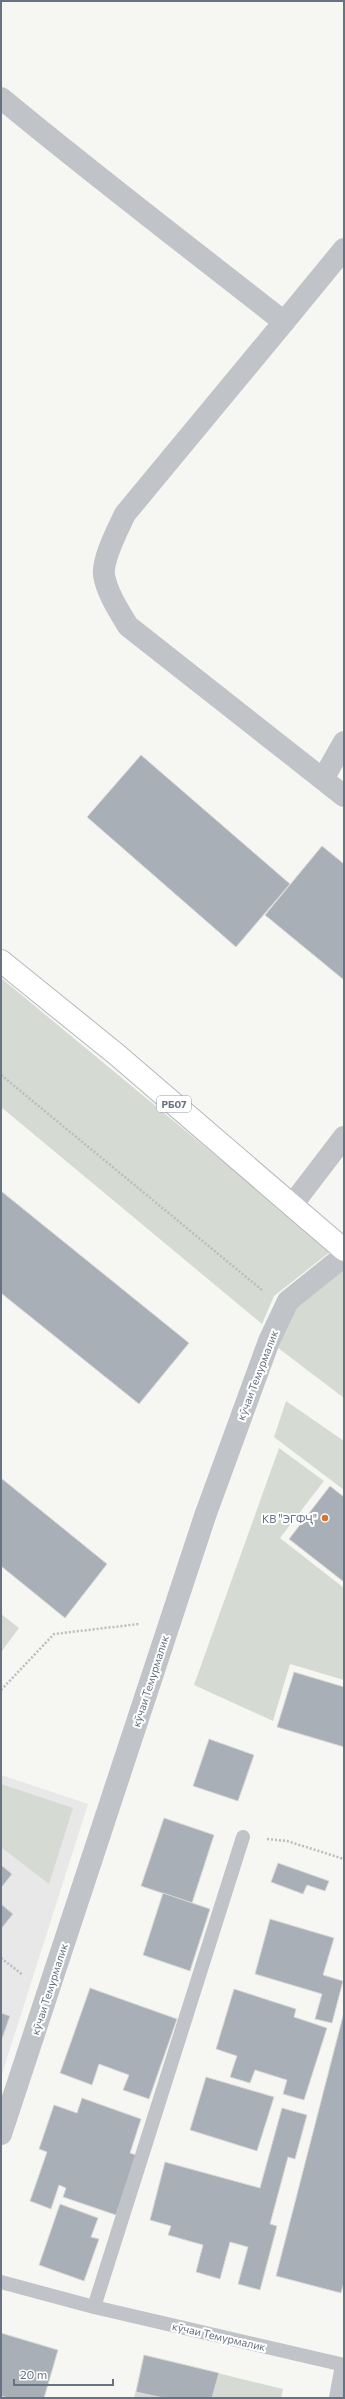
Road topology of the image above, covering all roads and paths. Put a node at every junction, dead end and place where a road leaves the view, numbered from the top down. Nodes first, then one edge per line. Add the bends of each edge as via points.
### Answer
1 (1, 98) edge
2 (344, 249) edge
3 (284, 322) junction
4 (344, 742) edge
5 (323, 779) junction
6 (344, 796) edge
7 (1, 961) edge
8 (1, 1075) edge
9 (344, 1137) edge
10 (292, 1205) junction
11 (344, 1250) edge
12 (344, 1256) edge
13 (284, 1308) junction
14 (170, 1621) junction
15 (1, 1690) edge
16 (243, 1837) joint
17 (344, 1859) edge
18 (1, 1958) edge
19 (27, 1979) dead end
20 (1, 2134) edge
21 (1, 2282) edge
22 (94, 2307) junction
23 (343, 2365) edge
24 (336, 2398) edge

1 - 3 street via 101,180
2 - 3 street
3 - 5 street via 125,514 111,542 104,575 113,602 128,626
4 - 5 street
5 - 6 street
7 - 10 highway, РБ07 via 116,1054
8 - 13 path
9 - 10 street
10 - 11 highway, РБ07
12 - 13 street, кӯчаи Темурмалик via 294,1296
13 - 14 street, кӯчаи Темурмалик via 256,1376
14 - 15 path via 54,1634
14 - 20 street, кӯчаи Темурмалик
16 - 17 path via 287,1840
16 - 22 lane
18 - 19 path
21 - 22 lane, кӯчаи Темурмалик
22 - 23 lane, кӯчаи Темурмалик
23 - 24 lane

